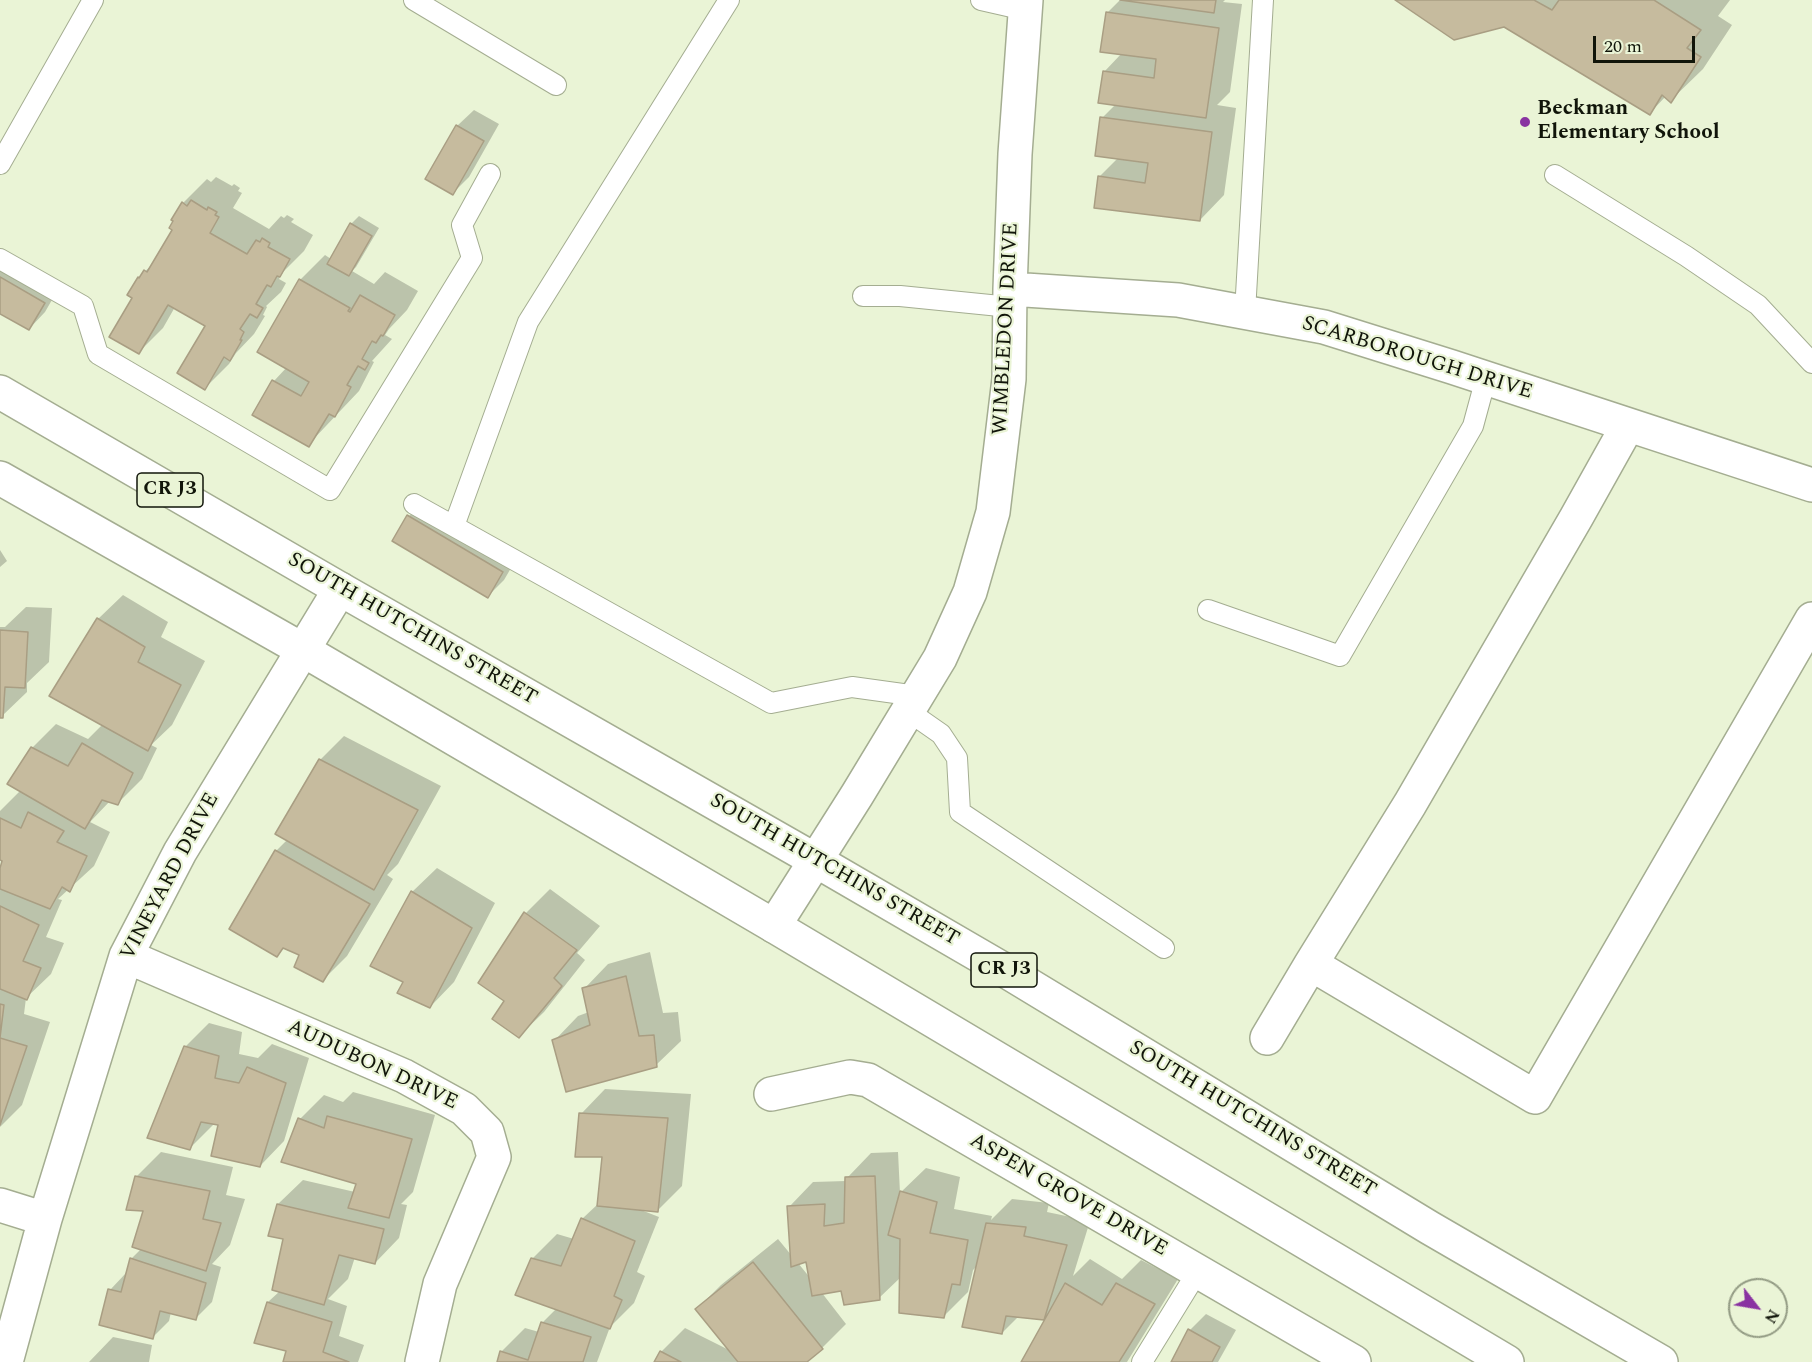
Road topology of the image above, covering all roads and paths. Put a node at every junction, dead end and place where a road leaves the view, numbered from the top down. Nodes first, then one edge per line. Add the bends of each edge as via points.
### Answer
1 (93, 0) edge
2 (414, 0) edge
3 (729, 0) edge
4 (981, 0) edge
5 (1263, 0) edge
6 (1026, 5) edge
7 (556, 85) dead end
8 (0, 164) edge
9 (490, 174) dead end
10 (1555, 175) dead end
11 (0, 259) edge
12 (863, 296) dead end
13 (1010, 298) junction
14 (1245, 312) junction
15 (1812, 363) edge
16 (1486, 378) junction
17 (0, 392) edge
18 (1628, 425) junction
19 (0, 478) edge
20 (1812, 485) edge
21 (414, 504) dead end
22 (454, 526) junction
23 (340, 589) junction
24 (1208, 610) dead end
25 (1812, 619) edge
26 (303, 650) junction
27 (913, 703) junction
28 (815, 860) junction
29 (774, 926) junction
30 (1164, 948) dead end
31 (126, 956) junction
32 (1311, 964) junction
33 (1267, 1038) dead end
34 (771, 1094) dead end
35 (0, 1205) edge
36 (45, 1219) junction
37 (1198, 1271) junction
38 (6, 1362) edge
39 (422, 1362) edge
40 (1142, 1362) edge
41 (1354, 1362) edge
42 (1507, 1362) edge
43 (1661, 1362) edge

1 - 8 lane
2 - 7 lane
3 - 22 lane via 528,322
4 - 6 lane
5 - 14 lane
6 - 13 street, WIMBLEDON DRIVE
9 - 11 lane via 462,225 472,258 330,490 98,354 83,306
10 - 15 lane via 1758,305
12 - 13 lane
13 - 14 street, SCARBOROUGH DRIVE via 1178,300
13 - 27 street, WIMBLEDON DRIVE via 1009,379 993,512 970,592 940,658
14 - 16 street, SCARBOROUGH DRIVE via 1324,327
16 - 18 street, SCARBOROUGH DRIVE
16 - 24 lane via 1473,426 1340,656
17 - 23 street, SOUTH HUTCHINS STREET / CR J3
18 - 20 street, SCARBOROUGH DRIVE
18 - 32 street via 1416,794
19 - 26 street
21 - 22 lane
22 - 27 lane via 771,703 852,687
23 - 26 street, VINEYARD DRIVE
23 - 28 street, SOUTH HUTCHINS STREET / CR J3
25 - 32 street via 1535,1097
26 - 29 street
26 - 31 street, VINEYARD DRIVE via 180,852
27 - 28 street, WIMBLEDON DRIVE
27 - 30 lane via 957,758 960,813
28 - 29 street, WIMBLEDON DRIVE
28 - 43 street, SOUTH HUTCHINS STREET / CR J3
29 - 42 street
31 - 36 street, VINEYARD DRIVE
31 - 39 street, AUDUBON DRIVE via 404,1076 464,1109 487,1132 494,1157 440,1284
32 - 33 street
34 - 37 street, ASPEN GROVE DRIVE via 850,1077 867,1080
35 - 36 street
36 - 38 street, VINEYARD DRIVE
37 - 40 lane
37 - 41 street, ASPEN GROVE DRIVE

